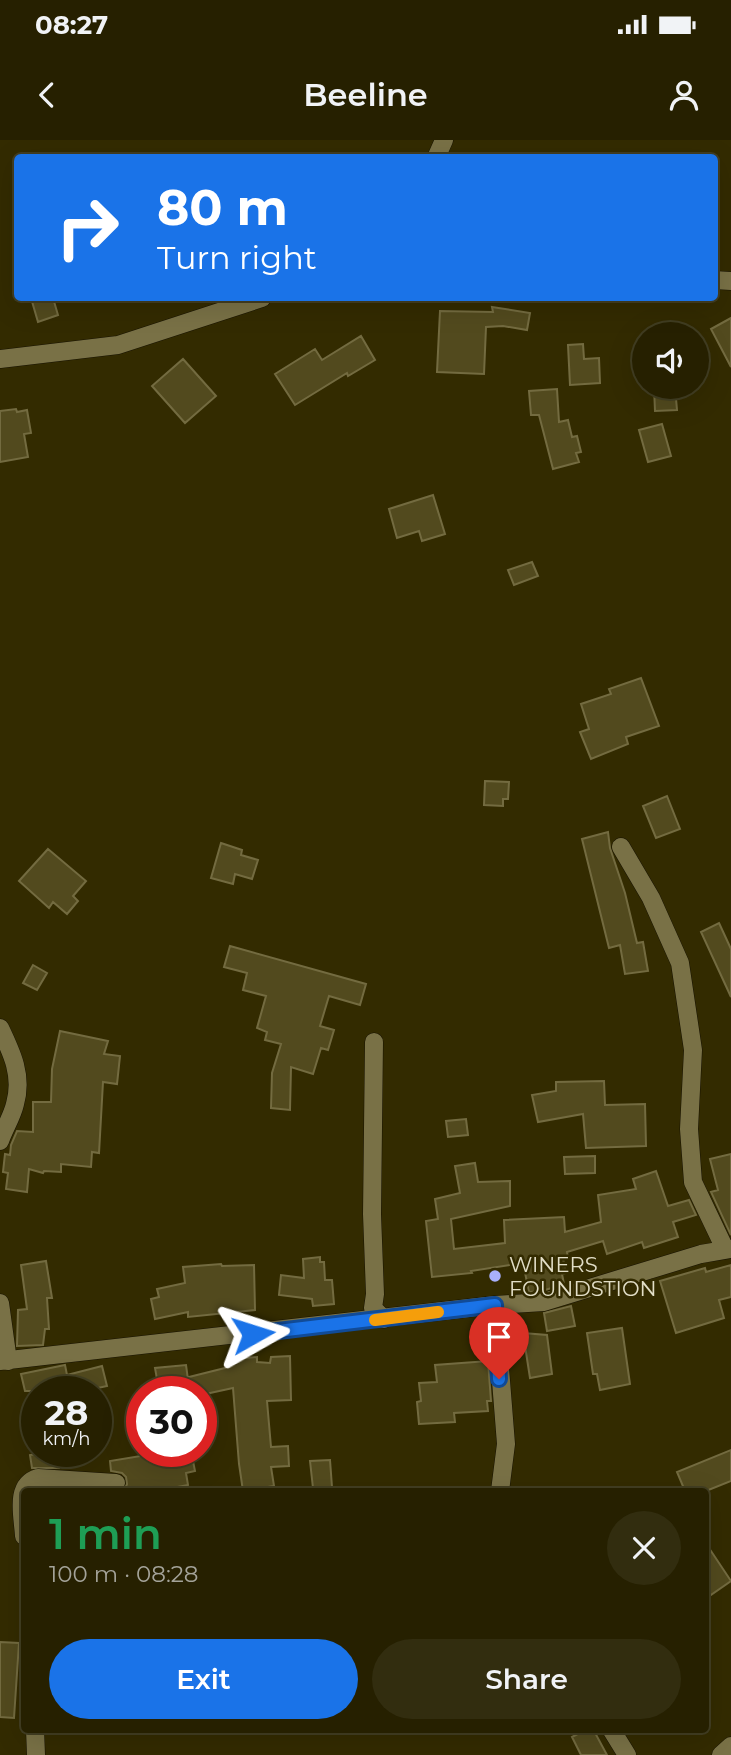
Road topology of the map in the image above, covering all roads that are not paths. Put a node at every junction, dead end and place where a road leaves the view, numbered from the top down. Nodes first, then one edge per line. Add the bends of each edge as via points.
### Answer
1 (253, 301) edge
2 (0, 359) edge
3 (621, 847) dead end
4 (0, 1028) edge
5 (374, 1042) dead end
6 (0, 1141) edge
7 (728, 1249) edge
8 (0, 1303) edge
9 (495, 1305) junction
10 (384, 1319) junction
11 (4, 1361) edge
12 (116, 1483) dead end
13 (23, 1488) edge
14 (500, 1488) edge
15 (35, 1733) edge
16 (613, 1733) edge
17 (731, 1746) edge
18 (36, 1755) edge
19 (627, 1755) edge
20 (720, 1755) edge

1 - 2 street via 118,345
3 - 7 street via 651,898 680,963 692,1051 689,1129 693,1182
4 - 6 street via 18,1074 15,1104
5 - 10 street via 373,1308
7 - 9 street via 544,1302
8 - 11 street
9 - 10 street
9 - 14 street via 506,1444
10 - 11 street
12 - 13 street via 38,1478
15 - 18 street
16 - 19 street
17 - 20 street

